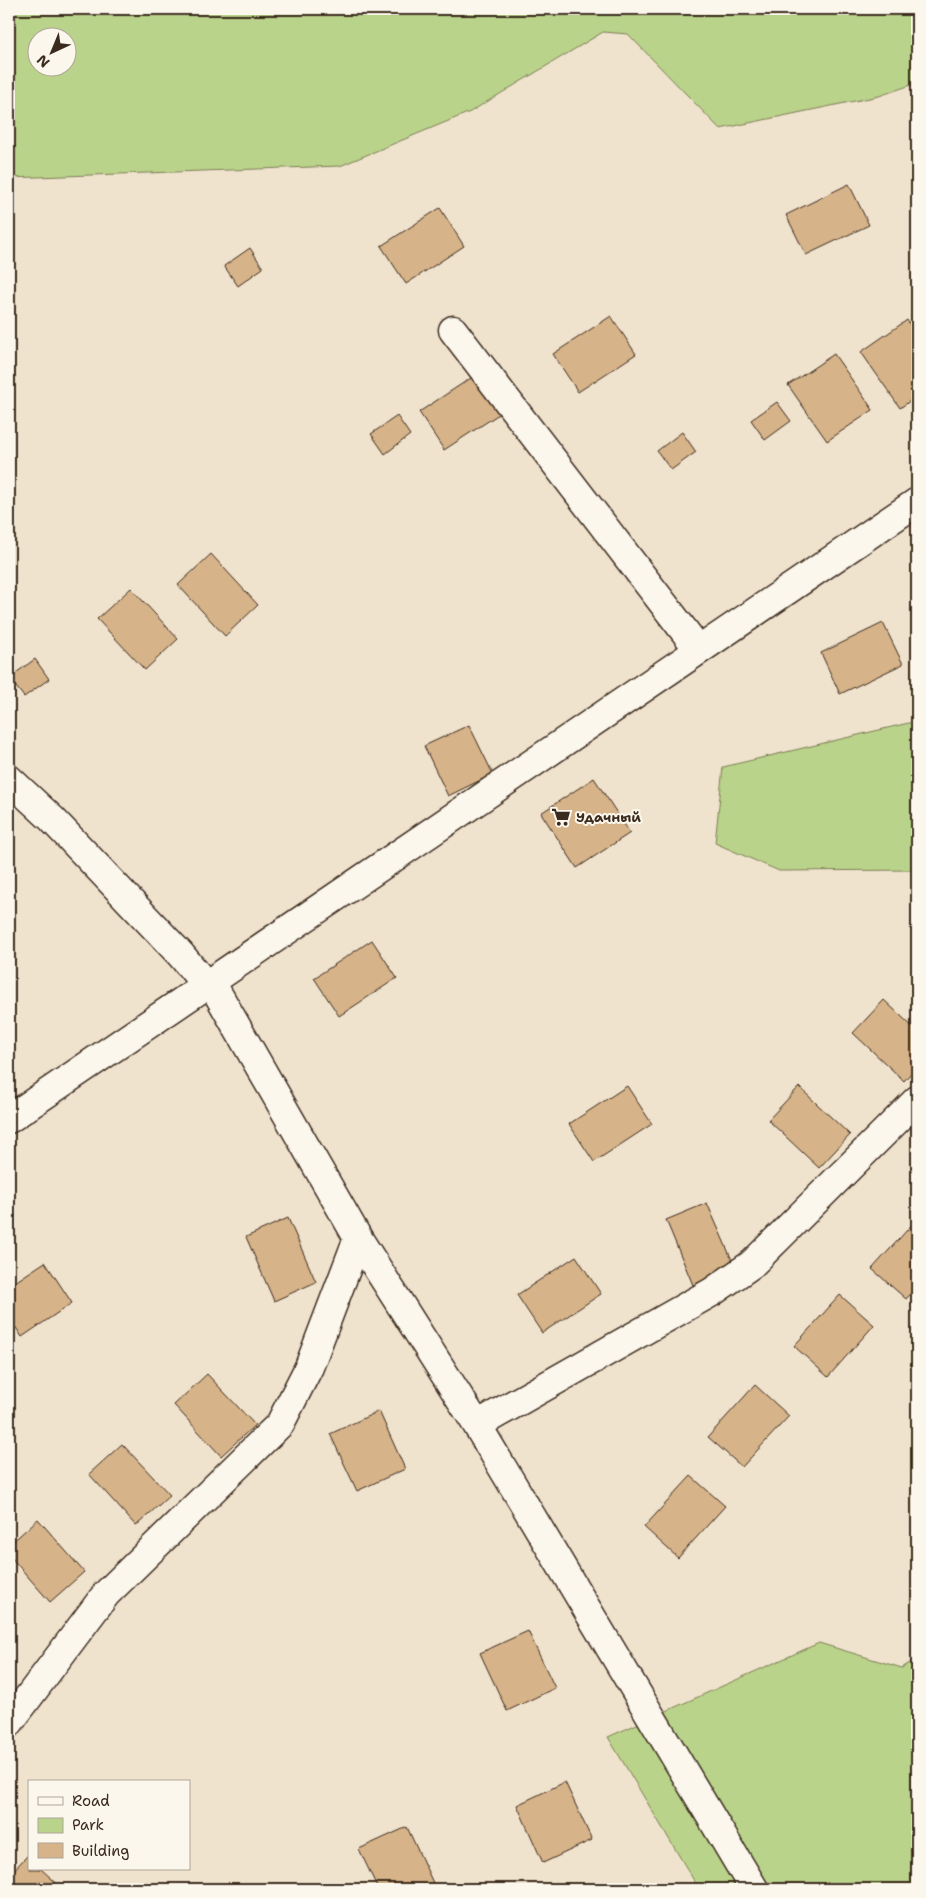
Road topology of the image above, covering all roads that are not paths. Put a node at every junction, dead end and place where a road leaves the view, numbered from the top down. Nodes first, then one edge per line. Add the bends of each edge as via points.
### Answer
1 (453, 330) dead end
2 (917, 502) edge
3 (699, 650) junction
4 (9, 779) edge
5 (208, 984) junction
6 (917, 1100) edge
7 (9, 1119) edge
8 (358, 1238) junction
9 (477, 1425) junction
10 (9, 1723) edge
11 (754, 1889) edge

1 - 3 street
2 - 3 street
3 - 5 street
4 - 5 street via 59,826
5 - 7 street
5 - 8 street
6 - 9 street via 752,1264 712,1292
8 - 9 street
8 - 10 street via 309,1367 280,1424 106,1594
9 - 11 street

